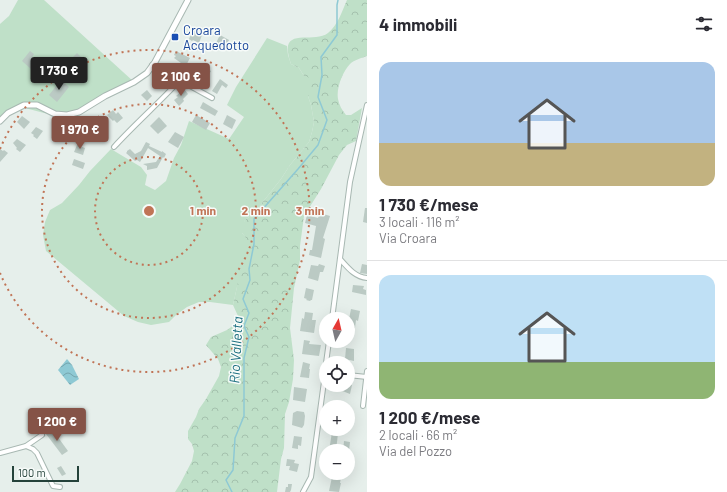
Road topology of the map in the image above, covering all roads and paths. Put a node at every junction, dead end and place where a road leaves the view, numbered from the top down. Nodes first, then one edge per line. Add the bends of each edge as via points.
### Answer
1 (188, 0) edge
2 (152, 65) junction
3 (180, 80) junction
4 (212, 98) dead end
5 (367, 107) edge
6 (0, 121) edge
7 (114, 147) dead end
8 (340, 259) junction
9 (367, 278) edge
10 (333, 312) edge
11 (367, 371) edge
12 (355, 375) edge
13 (367, 377) edge
14 (323, 392) edge
15 (363, 406) dead end
16 (42, 435) dead end
17 (26, 446) junction
18 (0, 453) edge
19 (60, 487) dead end
20 (303, 492) edge

1 - 2 street
2 - 3 street
2 - 6 street via 147,73 134,82 80,112 55,114 37,106 24,105 8,113
3 - 4 street
3 - 7 street
5 - 8 street via 350,182
8 - 9 street via 360,277
8 - 10 street
11 - 13 street
12 - 13 street
13 - 15 street
14 - 20 street via 311,477
16 - 17 street
17 - 18 street
17 - 19 street via 37,453 53,486

